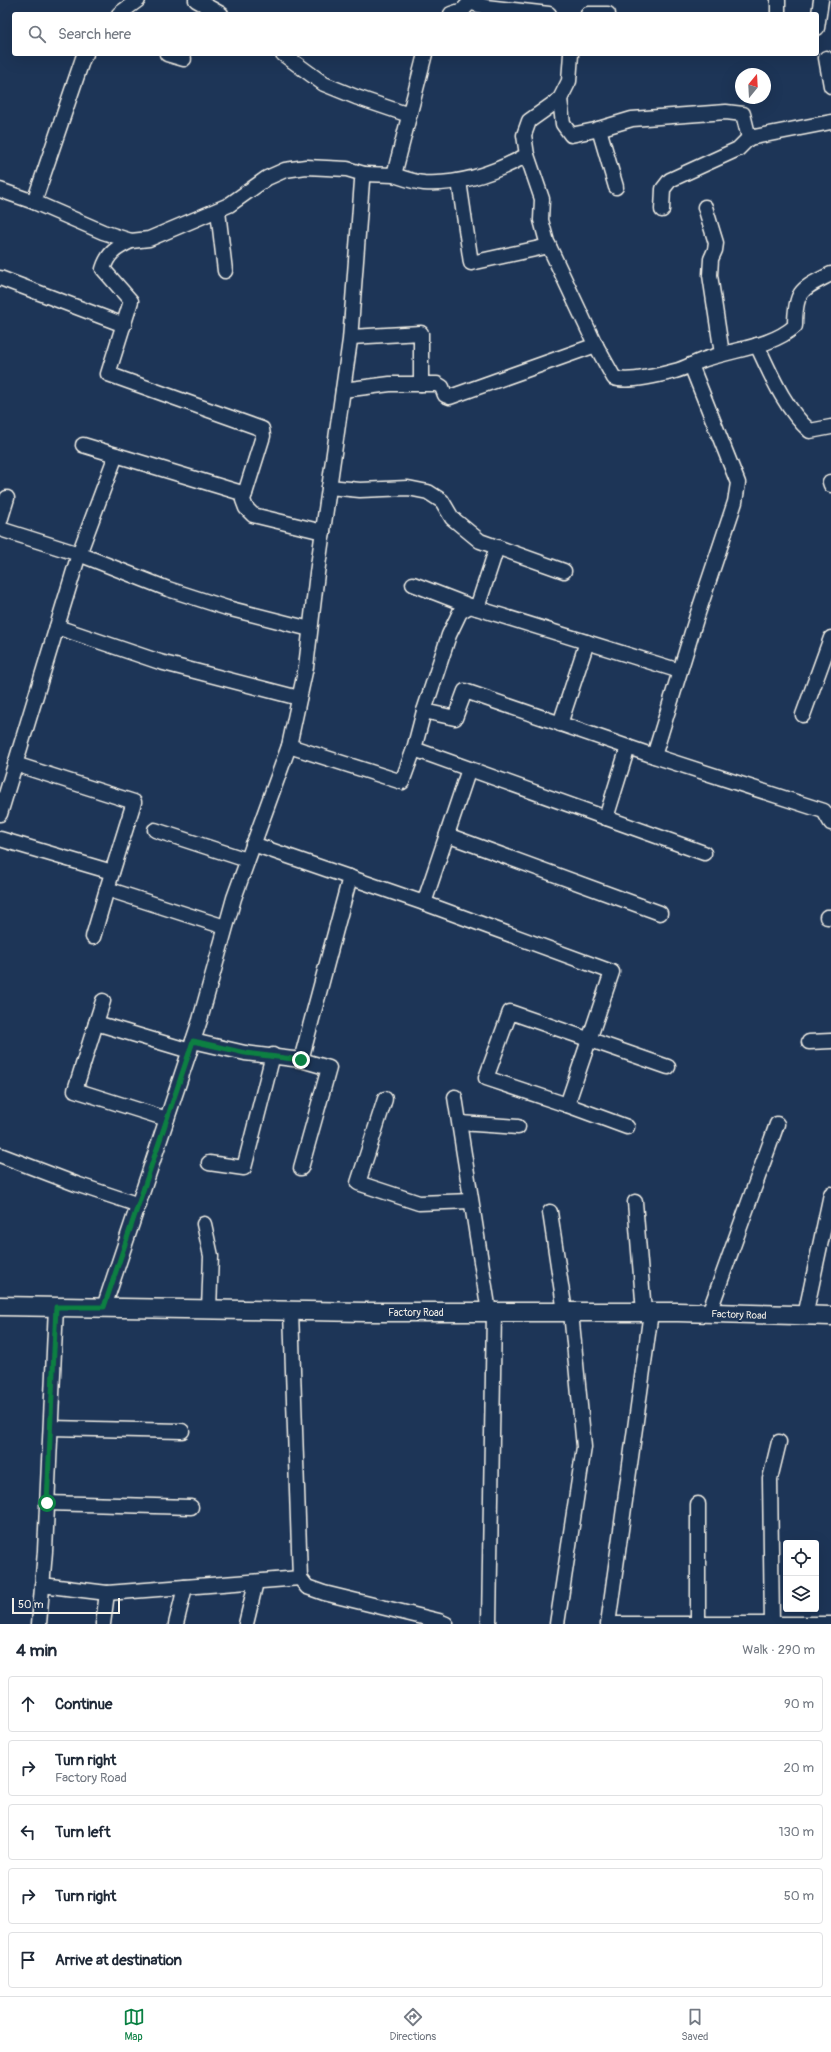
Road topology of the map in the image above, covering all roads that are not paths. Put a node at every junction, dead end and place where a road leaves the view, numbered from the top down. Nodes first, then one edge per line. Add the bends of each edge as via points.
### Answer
1 (138, 0) edge
2 (196, 0) edge
3 (546, 0) edge
4 (778, 0) edge
5 (821, 0) edge
6 (472, 1) edge
7 (122, 12) edge
8 (217, 12) edge
9 (457, 12) edge
10 (527, 12) edge
11 (544, 12) edge
12 (778, 12) edge
13 (819, 14) edge
14 (73, 56) edge
15 (85, 56) edge
16 (174, 56) edge
17 (286, 56) edge
18 (424, 56) edge
19 (571, 56) edge
20 (824, 56) edge
21 (184, 59) dead end
22 (80, 67) junction
23 (831, 86) edge
24 (560, 99) junction
25 (409, 115) junction
26 (831, 122) edge
27 (599, 129) junction
28 (749, 138) junction
29 (527, 155) junction
30 (364, 174) junction
31 (394, 176) junction
32 (459, 181) junction
33 (616, 187) dead end
34 (0, 190) edge
35 (34, 202) junction
36 (705, 207) dead end
37 (218, 210) junction
38 (662, 210) dead end
39 (131, 241) junction
40 (549, 246) junction
41 (225, 271) dead end
42 (831, 274) edge
43 (0, 278) edge
44 (124, 325) junction
45 (351, 337) junction
46 (596, 345) junction
47 (757, 345) junction
48 (722, 354) junction
49 (691, 365) junction
50 (421, 384) junction
51 (343, 390) junction
52 (831, 427) edge
53 (83, 445) dead end
54 (116, 455) junction
55 (329, 487) junction
56 (245, 494) junction
57 (8, 498) dead end
58 (0, 521) edge
59 (0, 530) edge
60 (323, 532) junction
61 (498, 547) junction
62 (79, 554) junction
63 (564, 571) dead end
64 (413, 584) dead end
65 (473, 607) junction
66 (57, 627) junction
67 (310, 629) junction
68 (831, 638) edge
69 (587, 642) junction
70 (680, 671) junction
71 (299, 698) junction
72 (424, 711) junction
73 (803, 715) dead end
74 (560, 724) junction
75 (289, 746) junction
76 (628, 747) junction
77 (414, 749) junction
78 (654, 756) junction
79 (15, 764) junction
80 (469, 769) junction
81 (0, 814) edge
82 (606, 818) junction
83 (831, 823) edge
84 (155, 830) dead end
85 (447, 835) junction
86 (0, 839) edge
87 (253, 844) junction
88 (704, 853) dead end
89 (247, 860) junction
90 (112, 872) junction
91 (350, 877) junction
92 (107, 890) junction
93 (424, 903) junction
94 (660, 913) dead end
95 (225, 927) junction
96 (93, 937) dead end
97 (103, 1000) dead end
98 (96, 1023) junction
99 (589, 1040) junction
100 (831, 1041) edge
101 (809, 1042) dead end
102 (191, 1046) junction
103 (273, 1055) junction
104 (301, 1060) junction
105 (668, 1067) dead end
106 (455, 1097) dead end
107 (385, 1099) dead end
108 (566, 1105) junction
109 (167, 1119) junction
110 (460, 1123) junction
111 (777, 1124) dead end
112 (518, 1127) dead end
113 (627, 1127) dead end
114 (0, 1155) edge
115 (209, 1164) dead end
116 (301, 1168) dead end
117 (831, 1194) edge
118 (471, 1201) junction
119 (635, 1202) dead end
120 (138, 1205) junction
121 (550, 1212) dead end
122 (204, 1224) dead end
123 (0, 1306) edge
124 (56, 1307) junction
125 (104, 1307) junction
126 (209, 1309) junction
127 (291, 1311) junction
128 (491, 1312) junction
129 (568, 1312) junction
130 (648, 1312) junction
131 (709, 1313) junction
132 (805, 1316) junction
133 (831, 1316) edge
134 (51, 1428) junction
135 (182, 1431) dead end
136 (779, 1442) dead end
137 (47, 1503) junction
138 (698, 1504) dead end
139 (191, 1507) dead end
140 (300, 1578) junction
141 (256, 1582) junction
142 (42, 1585) junction
143 (185, 1587) junction
144 (107, 1593) junction
145 (441, 1623) edge
146 (39, 1624) edge
147 (103, 1624) edge
148 (176, 1624) edge
149 (246, 1624) edge
150 (489, 1624) edge
151 (557, 1624) edge
152 (608, 1624) edge
153 (617, 1624) edge
154 (636, 1624) edge
155 (698, 1624) edge
156 (771, 1624) edge
157 (778, 1624) edge
158 (831, 1624) edge

1 - 7 street
2 - 8 street
3 - 11 street
4 - 12 street
5 - 13 street
6 - 9 street
6 - 10 street via 486,7
14 - 22 street
15 - 22 street
16 - 21 street
17 - 25 street via 324,84
18 - 25 street
19 - 24 street via 569,80
20 - 23 street
22 - 35 street
24 - 27 street via 563,124 571,135
24 - 29 street via 529,120 524,135
25 - 31 street
26 - 28 street
27 - 28 street via 632,119 726,112 743,114
27 - 33 street
28 - 38 street via 738,149 670,180 663,189
29 - 32 street via 505,168
29 - 40 street via 542,199 541,220
30 - 31 street
30 - 37 street via 347,169 313,167 285,170 267,178
30 - 45 street
31 - 32 street via 422,183
32 - 40 street via 471,263
34 - 35 street
35 - 39 street via 103,232
36 - 48 street via 716,243 710,275
37 - 39 street via 149,239
37 - 41 street
39 - 44 street via 114,249 106,259 103,269 131,301
40 - 46 street
42 - 47 street via 805,287 800,294 795,312 795,326 787,333
43 - 44 street
44 - 56 street via 108,374 262,429 263,436
45 - 50 street via 421,333
45 - 51 street
46 - 49 street via 614,378 621,381 675,371
46 - 50 street via 450,397 445,396 442,387 437,384
47 - 48 street
47 - 52 street via 777,386 803,425 810,431
48 - 49 street
49 - 70 street via 738,483 735,502
50 - 51 street via 390,384
51 - 55 street
53 - 54 street
54 - 56 street
54 - 62 street
55 - 60 street
55 - 61 street via 360,490 408,488 428,492 442,501 452,518 469,533 480,541
56 - 60 street via 243,500 246,508 253,515
57 - 58 street
59 - 62 street
60 - 67 street
61 - 63 street
61 - 65 street
62 - 66 street
62 - 67 street via 190,596
64 - 65 street
65 - 69 street
65 - 72 street via 460,612 449,635
66 - 71 street via 160,662
66 - 79 street
67 - 71 street via 306,668
68 - 73 street
69 - 70 street
69 - 74 street
70 - 78 street
71 - 75 street
72 - 74 street via 455,718 465,690
72 - 77 street
74 - 76 street
75 - 77 street via 402,782
75 - 87 street
76 - 78 street
76 - 82 street
77 - 80 street
78 - 83 street via 824,811
79 - 81 street
79 - 90 street via 134,802
80 - 82 street
80 - 85 street
82 - 88 street
84 - 89 street
85 - 93 street
85 - 94 street
86 - 90 street
87 - 89 street
87 - 91 street
89 - 95 street
90 - 92 street
91 - 93 street
91 - 104 street
92 - 95 street
92 - 96 street
93 - 99 street via 612,972
95 - 102 street
97 - 98 street
98 - 102 street
98 - 109 street via 75,1090
99 - 105 street
99 - 108 street
99 - 108 street via 510,1012 486,1078
100 - 101 street
102 - 103 street
102 - 109 street
103 - 104 street
103 - 115 street via 244,1168
104 - 116 street via 329,1068
106 - 110 street
107 - 118 street via 358,1183 419,1203
108 - 113 street
109 - 120 street
110 - 112 street
110 - 118 street
111 - 131 street
114 - 120 street
117 - 132 street
118 - 128 street
119 - 130 street
120 - 125 street
121 - 129 street
122 - 126 street via 211,1256
123 - 124 main road, Factory Road
124 - 125 main road, Factory Road
124 - 134 street
125 - 126 main road, Factory Road
126 - 127 main road, Factory Road
127 - 128 main road, Factory Road
127 - 140 street
128 - 129 main road, Factory Road
128 - 150 street
129 - 130 main road, Factory Road
129 - 151 street via 584,1446
130 - 131 main road, Factory Road
130 - 152 street
131 - 132 main road, Factory Road
132 - 133 main road, Factory Road
134 - 135 street
134 - 137 street
136 - 156 street via 770,1479
137 - 139 street
137 - 142 street
138 - 155 street
140 - 141 street
140 - 145 street via 308,1587 324,1593
141 - 143 street
141 - 149 street
142 - 144 street
142 - 146 street
143 - 144 street
143 - 148 street
144 - 147 street
153 - 154 street
154 - 155 street
155 - 156 street
157 - 158 street

